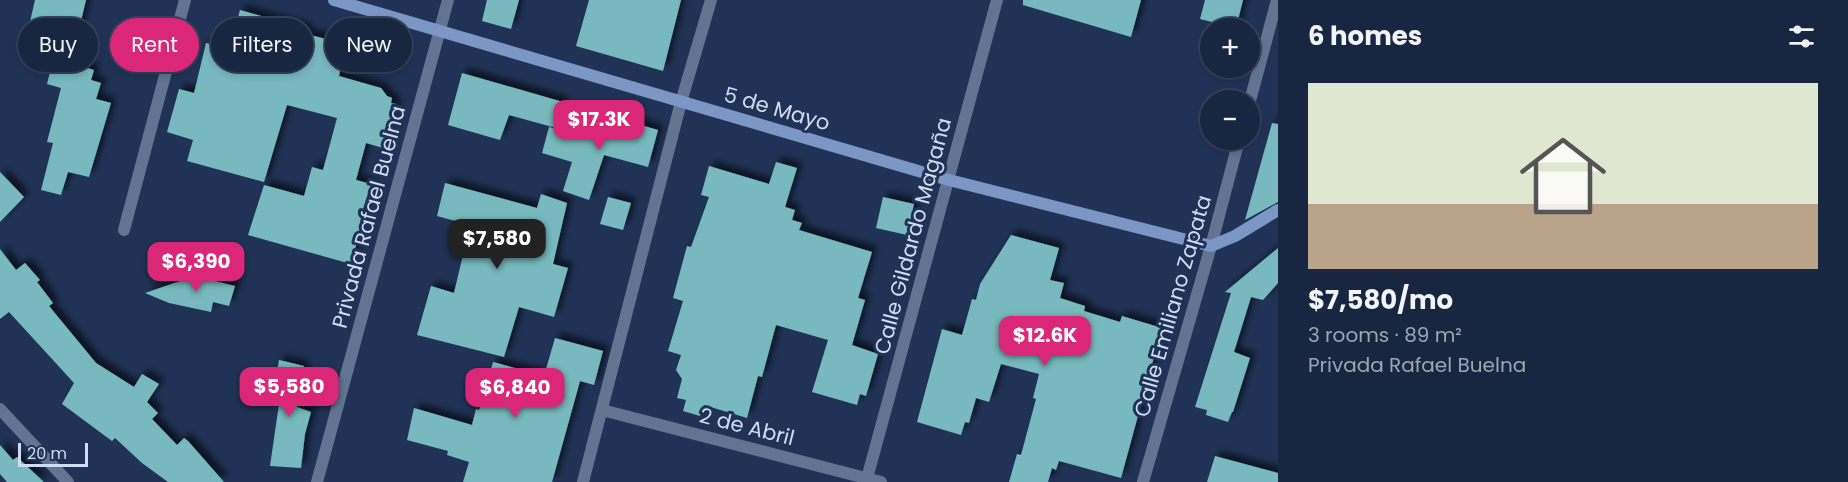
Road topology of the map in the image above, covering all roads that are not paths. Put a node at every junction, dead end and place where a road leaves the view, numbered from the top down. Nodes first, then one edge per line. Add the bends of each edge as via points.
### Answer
1 (185, 0) edge
2 (334, 0) edge
3 (448, 0) edge
4 (711, 0) edge
5 (996, 0) edge
6 (1277, 0) edge
7 (439, 31) junction
8 (1253, 90) edge
9 (681, 102) junction
10 (1236, 150) edge
11 (949, 180) junction
12 (1278, 210) edge
13 (124, 231) dead end
14 (1211, 246) junction
15 (0, 409) edge
16 (602, 410) junction
17 (867, 480) edge
18 (68, 482) edge
19 (317, 482) edge
20 (583, 482) edge
21 (881, 482) edge
22 (1143, 482) edge

1 - 13 street
2 - 7 street, 5 de Mayo
3 - 7 street, Privada Rafael Buelna
4 - 9 street
5 - 11 street, Calle Gildardo Magaña
6 - 8 street
7 - 9 street, 5 de Mayo
7 - 19 street, Privada Rafael Buelna
9 - 11 street, 5 de Mayo
9 - 16 street
10 - 14 street, Calle Emiliano Zapata
11 - 14 street, 5 de Mayo
11 - 17 street, Calle Gildardo Magaña
12 - 14 street
14 - 22 street, Calle Emiliano Zapata
15 - 18 street
16 - 17 street, 2 de Abril
16 - 20 street
17 - 21 street, 2 de Abril

